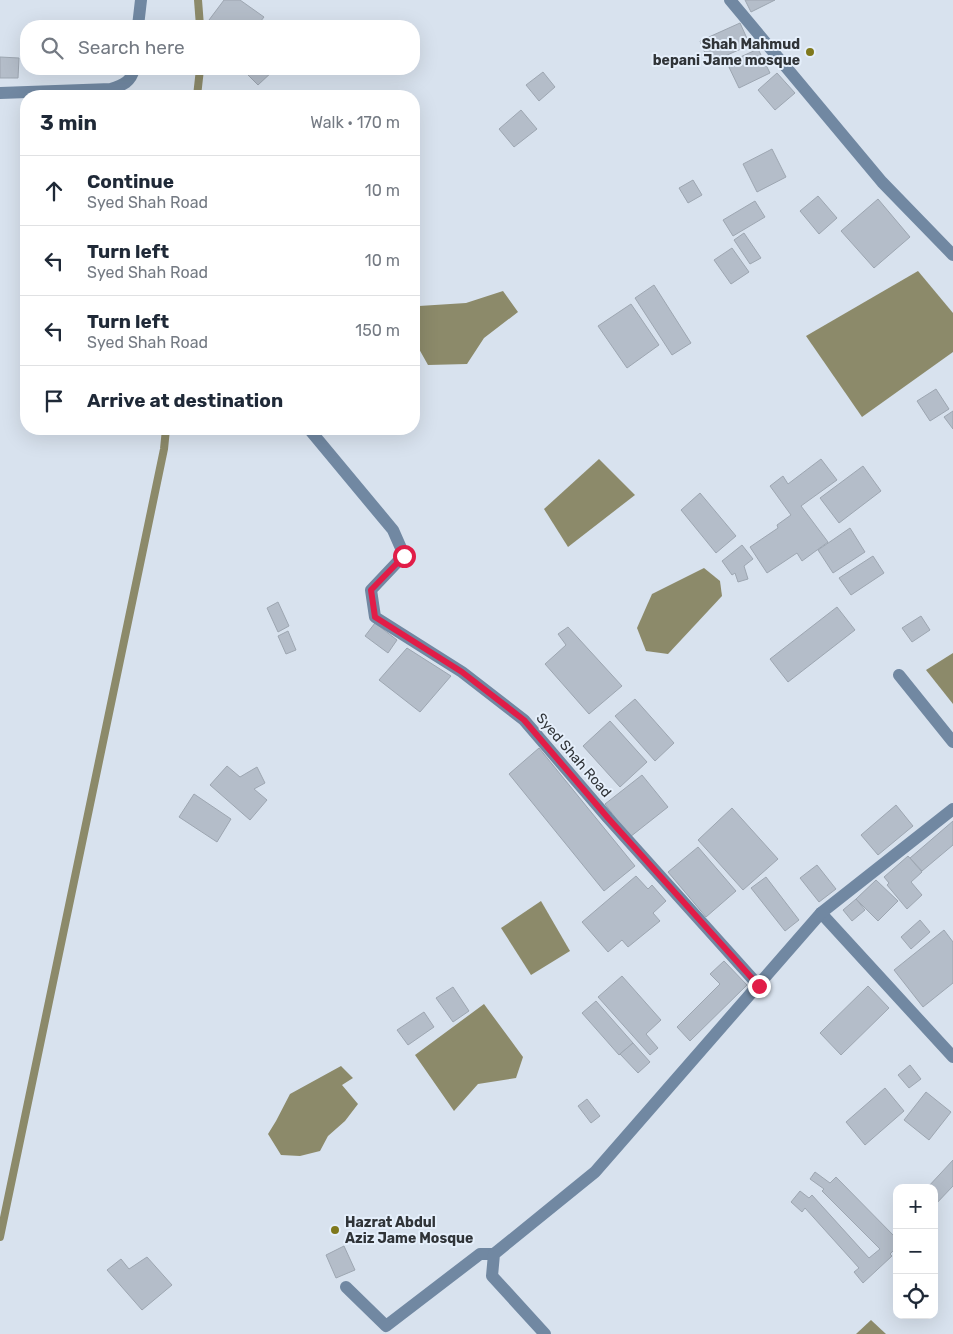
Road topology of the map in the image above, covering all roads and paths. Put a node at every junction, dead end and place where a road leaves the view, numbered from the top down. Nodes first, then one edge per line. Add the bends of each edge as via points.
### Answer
1 (141, 0) edge
2 (730, 0) edge
3 (139, 20) edge
4 (131, 75) edge
5 (89, 90) edge
6 (20, 93) edge
7 (0, 94) edge
8 (953, 255) edge
9 (314, 435) edge
10 (900, 675) dead end
11 (953, 742) edge
12 (953, 809) edge
13 (821, 913) junction
14 (759, 986) junction
15 (953, 1057) edge
16 (494, 1254) junction
17 (346, 1287) dead end
18 (545, 1334) edge

1 - 3 street
2 - 8 street via 882,182
4 - 5 street via 127,83 111,89
6 - 7 street
9 - 14 street, Syed Shah Road via 393,530 404,556 371,590 375,617 462,672 524,720
10 - 11 street
12 - 13 street
13 - 14 street
13 - 15 street
14 - 16 street via 595,1172
16 - 17 street via 480,1254 386,1326
16 - 18 street via 492,1276

